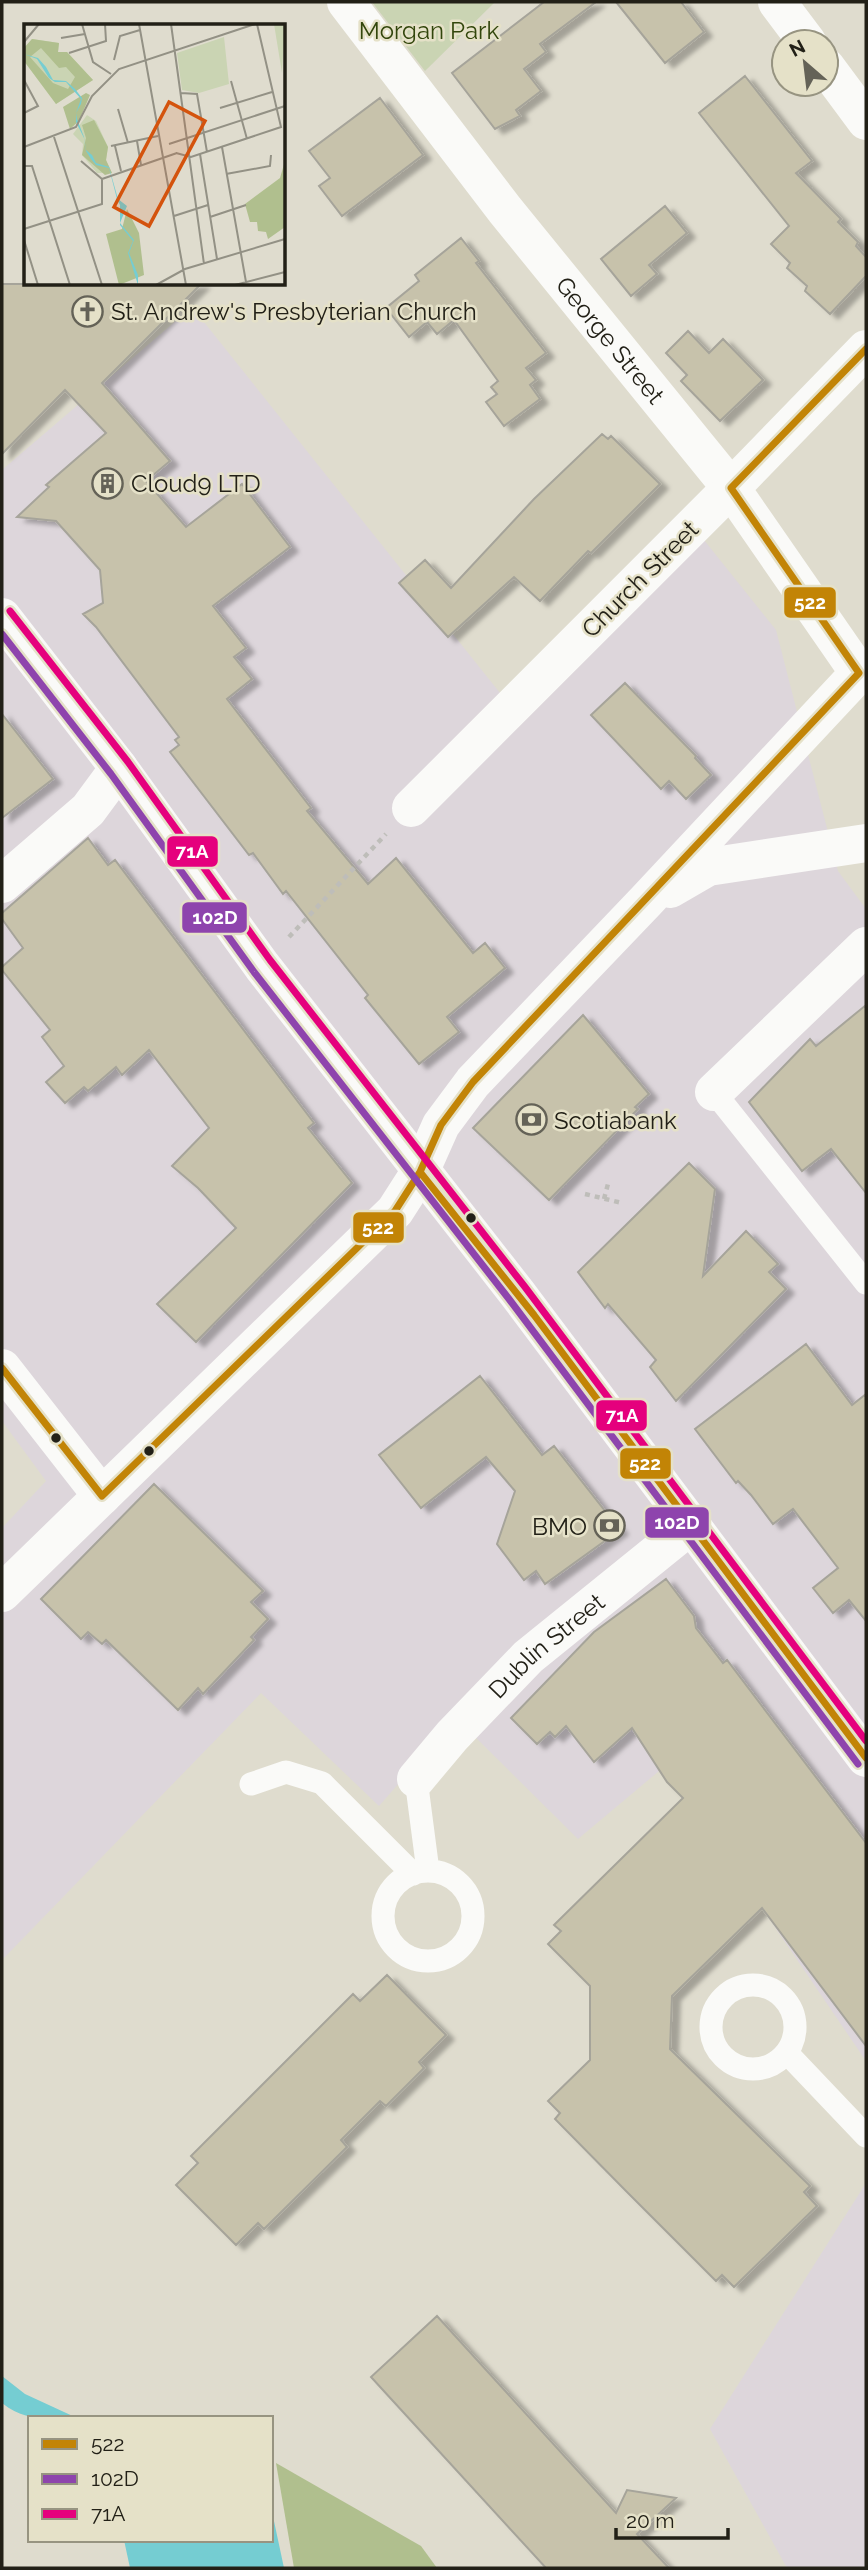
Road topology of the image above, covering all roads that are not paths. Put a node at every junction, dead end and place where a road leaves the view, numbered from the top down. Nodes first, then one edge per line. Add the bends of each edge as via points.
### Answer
1 (346, 2) edge
2 (777, 2) edge
3 (796, 28) edge
4 (840, 86) edge
5 (866, 121) edge
6 (866, 349) edge
7 (731, 488) junction
8 (2, 617) edge
9 (862, 678) edge
10 (118, 768) junction
11 (411, 808) road end
12 (866, 843) edge
13 (2, 884) edge
14 (646, 901) junction
15 (866, 946) edge
16 (714, 1093) joint
17 (420, 1172) junction
18 (866, 1281) edge
19 (2, 1368) edge
20 (102, 1496) junction
21 (690, 1526) junction
22 (2, 1593) edge
23 (866, 1759) edge
24 (416, 1779) joint
25 (251, 1784) dead end
26 (787, 2053) dead end
27 (866, 2136) edge

1 - 7 street, George Street via 506,210
2 - 3 street
4 - 5 street
6 - 7 street, Church Street
7 - 9 street, George Street
7 - 11 street, Church Street
8 - 10 street
9 - 14 street
10 - 13 street via 88,810
10 - 17 street
12 - 14 street via 708,867
14 - 17 street via 472,1082 441,1125
15 - 16 street
16 - 18 lane
17 - 20 street via 395,1211
17 - 21 street via 534,1315
19 - 20 street
20 - 22 street
21 - 23 street
21 - 24 street, Dublin Street via 528,1657
24 - 25 lane via 420,1872 322,1783 286,1772
26 - 27 lane

